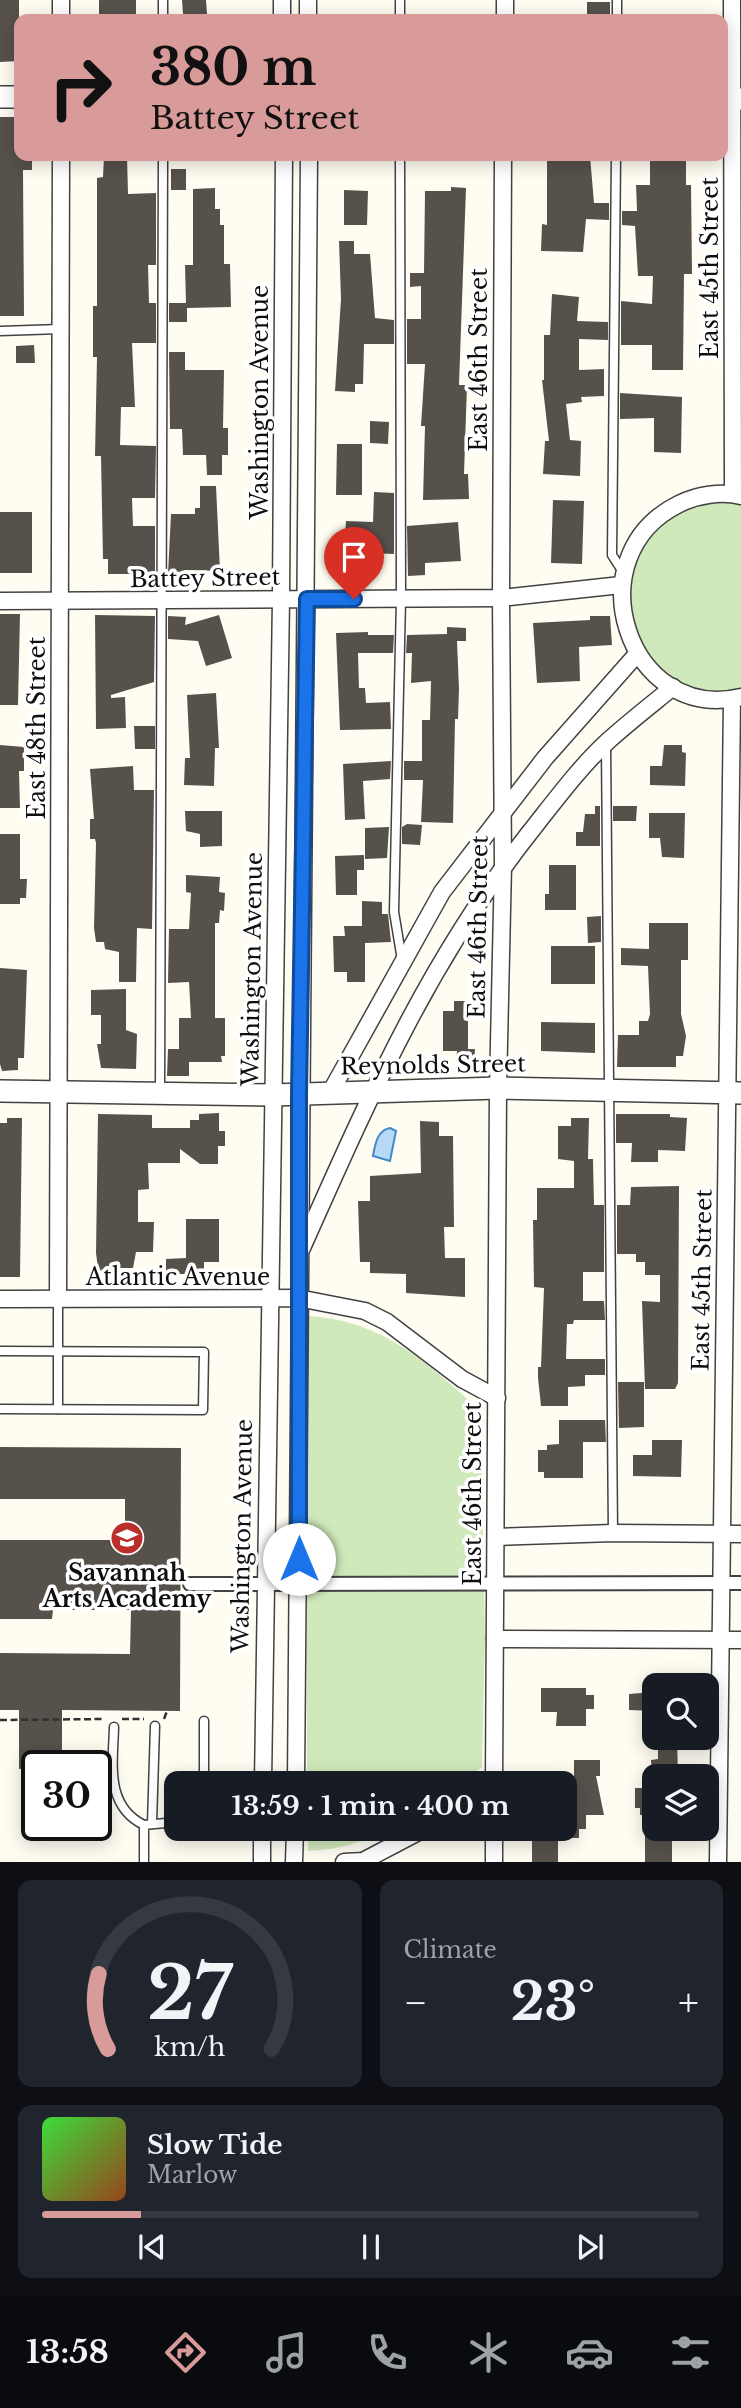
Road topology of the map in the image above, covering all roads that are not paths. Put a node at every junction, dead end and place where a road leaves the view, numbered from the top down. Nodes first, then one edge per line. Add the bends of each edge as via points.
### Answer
1 (732, 0) edge
2 (732, 99) edge
3 (61, 161) edge
4 (163, 161) edge
5 (284, 161) edge
6 (309, 161) edge
7 (400, 161) edge
8 (503, 161) edge
9 (616, 161) edge
10 (61, 330) junction
11 (0, 331) edge
12 (737, 495) edge
13 (622, 579) junction
14 (401, 598) junction
15 (501, 598) junction
16 (281, 599) junction
17 (307, 599) junction
18 (0, 601) edge
19 (164, 601) junction
20 (60, 602) junction
21 (637, 654) junction
22 (673, 687) junction
23 (736, 698) edge
24 (606, 743) junction
25 (503, 811) junction
26 (503, 865) junction
27 (402, 960) junction
28 (498, 1088) junction
29 (612, 1090) junction
30 (0, 1091) edge
31 (60, 1091) junction
32 (371, 1092) junction
33 (734, 1092) edge
34 (160, 1093) junction
35 (330, 1093) junction
36 (299, 1094) junction
37 (272, 1095) junction
38 (300, 1254) junction
39 (298, 1298) junction
40 (0, 1299) edge
41 (270, 1299) junction
42 (58, 1300) junction
43 (0, 1351) edge
44 (58, 1351) junction
45 (496, 1398) junction
46 (0, 1409) edge
47 (58, 1409) junction
48 (614, 1533) junction
49 (741, 1534) edge
50 (722, 1535) junction
51 (495, 1537) junction
52 (721, 1583) junction
53 (741, 1583) edge
54 (190, 1584) dead end
55 (495, 1584) junction
56 (264, 1585) junction
57 (300, 1585) junction
58 (495, 1639) junction
59 (720, 1640) junction
60 (741, 1640) edge
61 (204, 1721) dead end
62 (155, 1726) dead end
63 (114, 1727) dead end
64 (204, 1771) edge
65 (263, 1771) edge
66 (296, 1771) edge
67 (493, 1771) edge
68 (164, 1823) edge
69 (148, 1824) junction
70 (262, 1841) edge
71 (295, 1841) edge
72 (401, 1841) edge
73 (494, 1841) edge
74 (144, 1862) edge
75 (262, 1862) edge
76 (294, 1862) edge
77 (344, 1862) edge
78 (494, 1862) edge
79 (718, 1862) edge

1 - 2 street, East 45th Street
2 - 12 street, East 45th Street
3 - 10 street, East 48th Street
4 - 19 lane
5 - 16 street, Washington Avenue
6 - 17 street, Washington Avenue
7 - 14 lane
8 - 15 street, East 46th Street
9 - 13 lane via 612,555
10 - 11 lane
10 - 20 street, East 48th Street
12 - 13 street via 710,494 667,510 636,542
13 - 15 street, Battey Street
13 - 21 street via 622,615
14 - 15 street, Battey Street
14 - 17 street, Battey Street
14 - 27 lane via 394,912
15 - 25 street, East 46th Street
16 - 17 street, Battey Street
16 - 19 street, Battey Street
16 - 37 street, Washington Avenue
17 - 36 street, Washington Avenue
18 - 20 street, Battey Street
19 - 20 street, Battey Street
19 - 34 lane
20 - 31 street, East 48th Street
21 - 22 street
21 - 25 street
22 - 23 street via 694,695
22 - 24 street
23 - 33 street, East 45th Street
24 - 26 street
24 - 29 lane
25 - 26 street, East 46th Street
25 - 27 street via 442,892
26 - 28 street, East 46th Street
26 - 32 street via 422,992
27 - 35 street
28 - 29 street, Reynolds Street
28 - 32 street, Reynolds Street
28 - 45 street, East 46th Street
29 - 33 street, Reynolds Street
29 - 48 lane
30 - 31 street, Reynolds Street
31 - 34 street, Reynolds Street
31 - 42 street, East 48th Street
32 - 35 street, Reynolds Street
32 - 38 street
33 - 50 street, East 45th Street
34 - 37 street, Reynolds Street
35 - 36 street, Reynolds Street
36 - 37 street, Reynolds Street
36 - 38 street, Washington Avenue
37 - 41 street, Washington Avenue
38 - 39 street, Washington Avenue
39 - 41 street, Atlantic Avenue
39 - 45 street, Atlantic Avenue via 365,1311 387,1322 462,1379
39 - 57 street, Washington Avenue
40 - 42 street, Atlantic Avenue
41 - 42 street, Atlantic Avenue
41 - 56 street, Washington Avenue
42 - 44 lane
43 - 44 lane
44 - 47 lane
44 - 47 lane via 204,1352 203,1410
45 - 51 street, East 46th Street
46 - 47 lane
48 - 50 street
48 - 51 street
49 - 50 street
50 - 52 street, East 45th Street
51 - 55 street, East 46th Street
52 - 53 street
52 - 55 street
52 - 59 street, East 45th Street
54 - 56 street
55 - 57 street
55 - 58 street, East 46th Street
56 - 57 street
56 - 65 street, Washington Avenue
57 - 66 street, Washington Avenue
58 - 59 street
58 - 67 street, East 46th Street
59 - 60 street
59 - 79 street, East 45th Street
61 - 64 lane
62 - 69 lane
63 - 69 lane via 116,1796 131,1818
68 - 69 lane
69 - 74 lane
70 - 75 street
71 - 76 street
72 - 77 street via 363,1861
73 - 78 street

